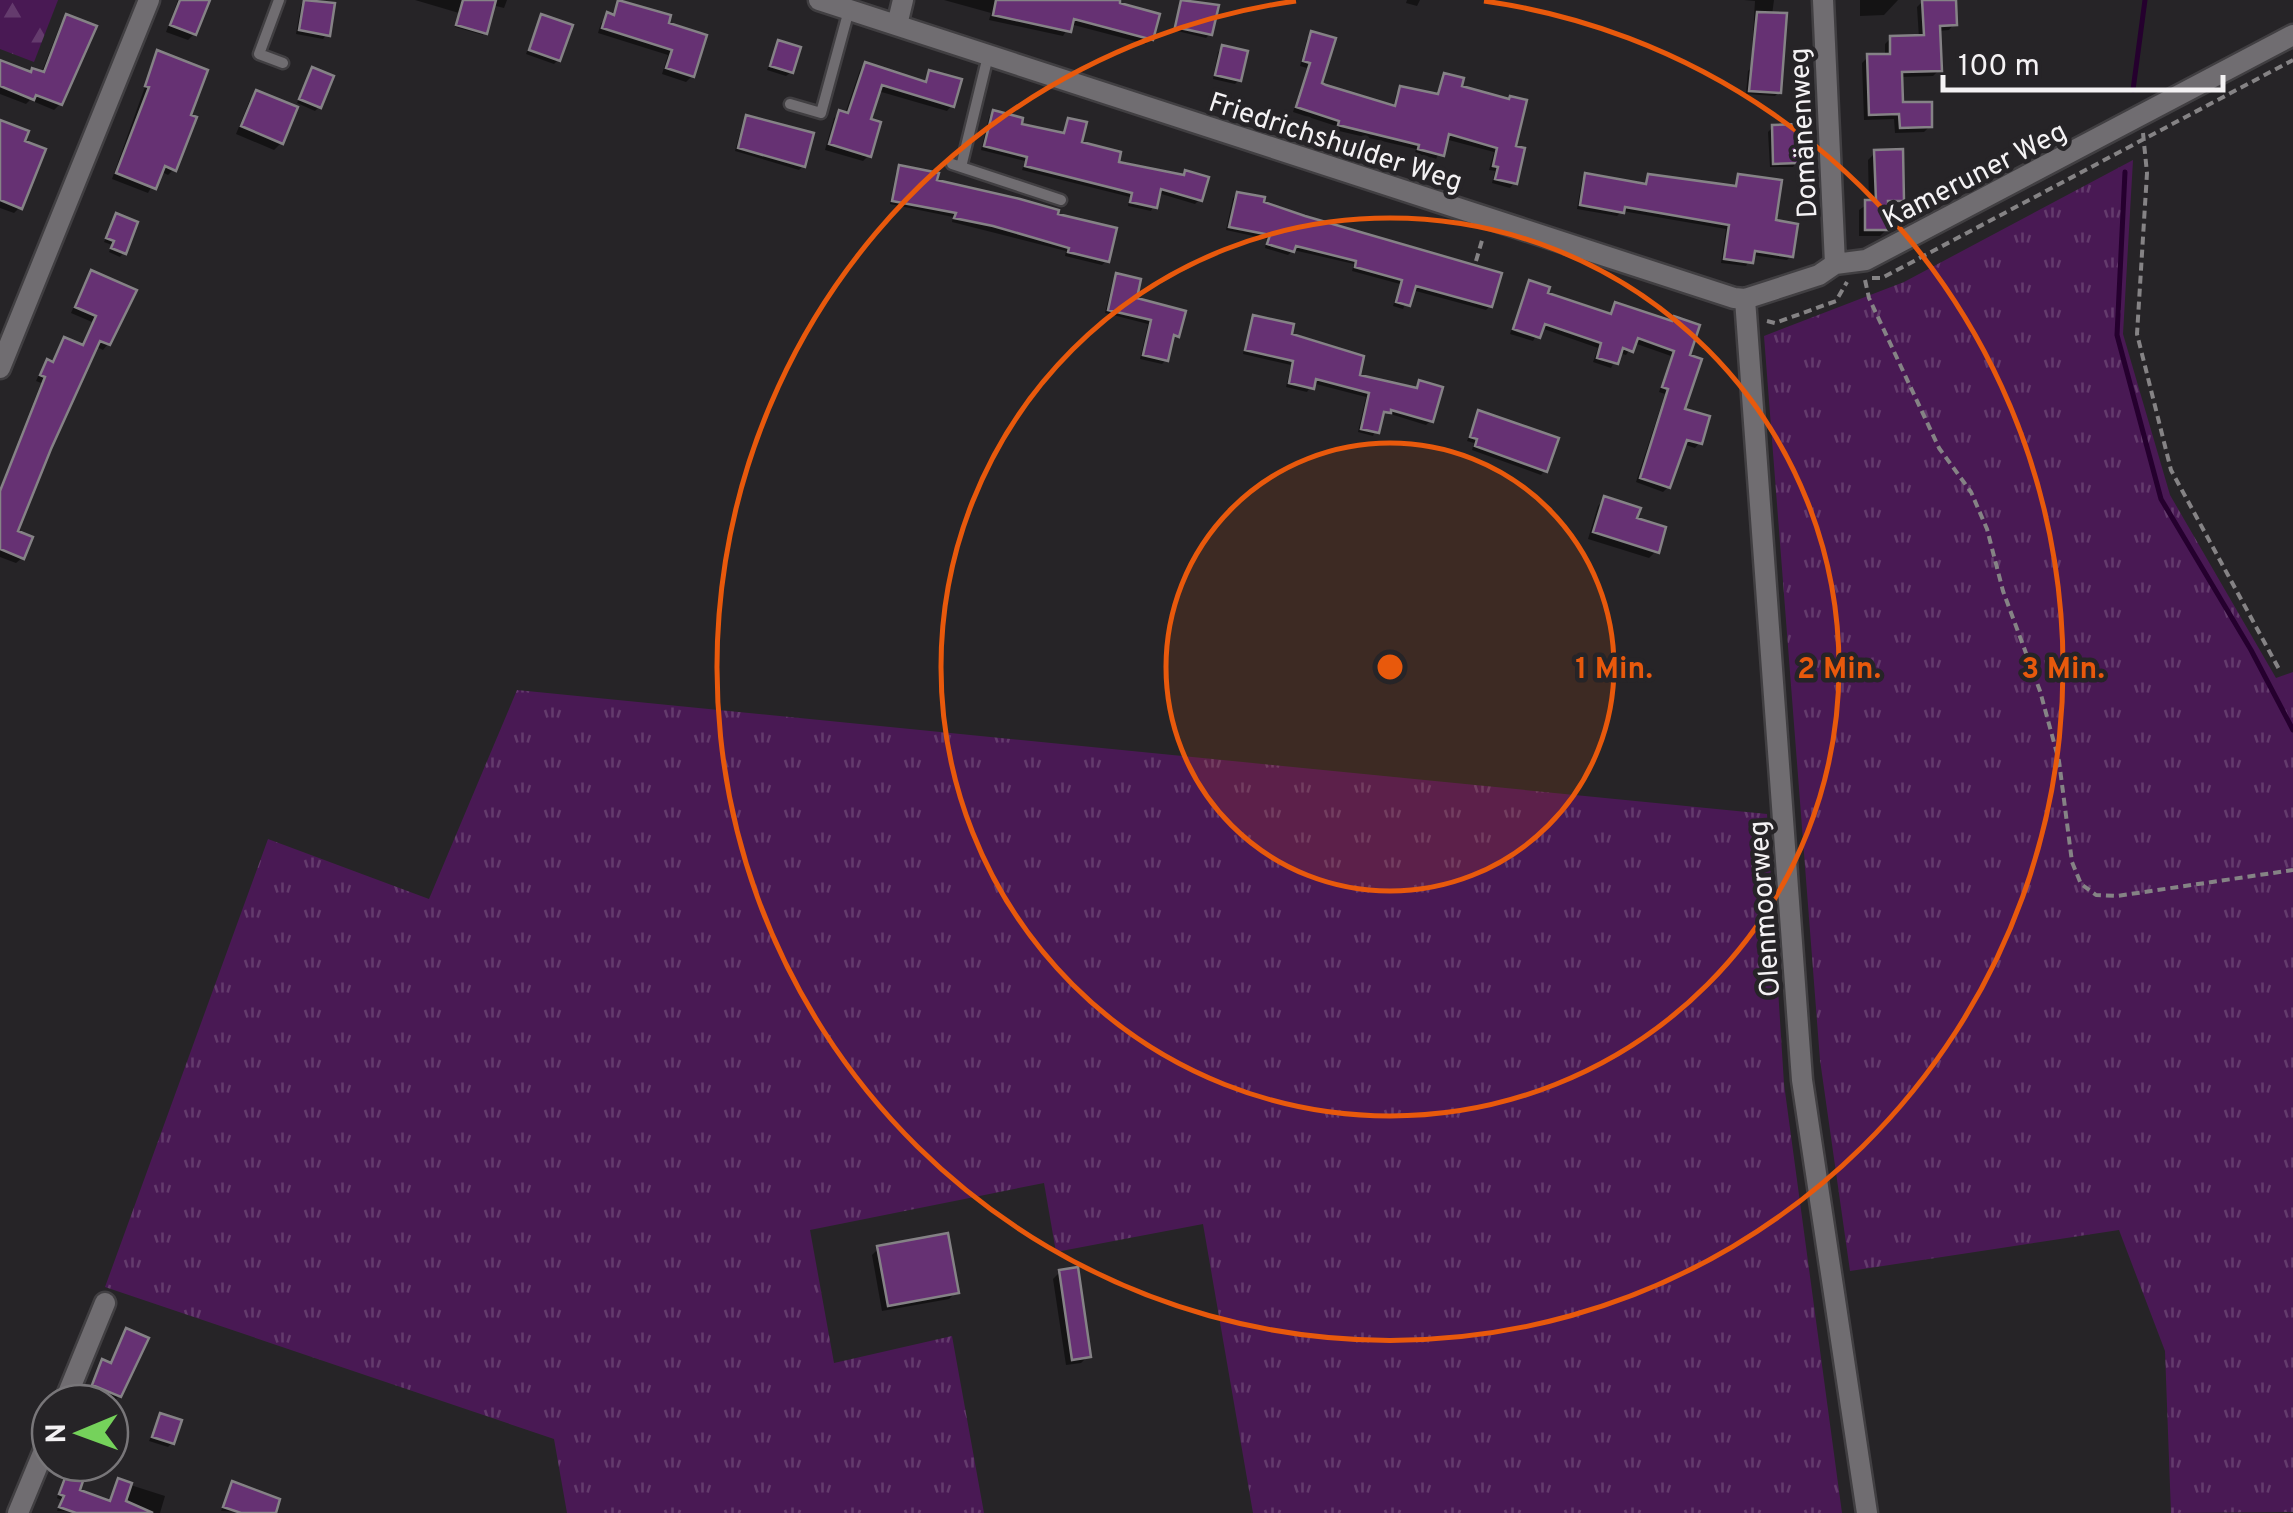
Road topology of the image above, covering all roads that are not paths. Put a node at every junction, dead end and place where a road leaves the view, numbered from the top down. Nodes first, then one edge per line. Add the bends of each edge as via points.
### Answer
1 (149, 0) edge
2 (279, 0) edge
3 (819, 0) edge
4 (903, 0) edge
5 (1823, 0) edge
6 (849, 10) junction
7 (897, 25) junction
8 (2293, 35) edge
9 (989, 55) junction
10 (283, 64) dead end
11 (790, 104) dead end
12 (1061, 200) dead end
13 (1836, 264) junction
14 (1745, 299) junction
15 (0, 368) edge
16 (105, 1303) dead end
17 (72, 1383) edge
18 (30, 1483) edge
19 (18, 1513) edge
20 (1868, 1513) edge

1 - 15 street
2 - 10 lane via 259,54
3 - 6 street, Friedrichshulder Weg
4 - 7 street
5 - 13 street, Domänenweg
6 - 7 street, Friedrichshulder Weg
6 - 11 lane via 821,113
7 - 9 street, Friedrichshulder Weg
8 - 13 street, Kameruner Weg via 1866,260
9 - 12 lane via 956,165
9 - 14 street, Friedrichshulder Weg
13 - 14 street
14 - 20 street, Olenmoorweg via 1802,1080
16 - 17 street
18 - 19 street

